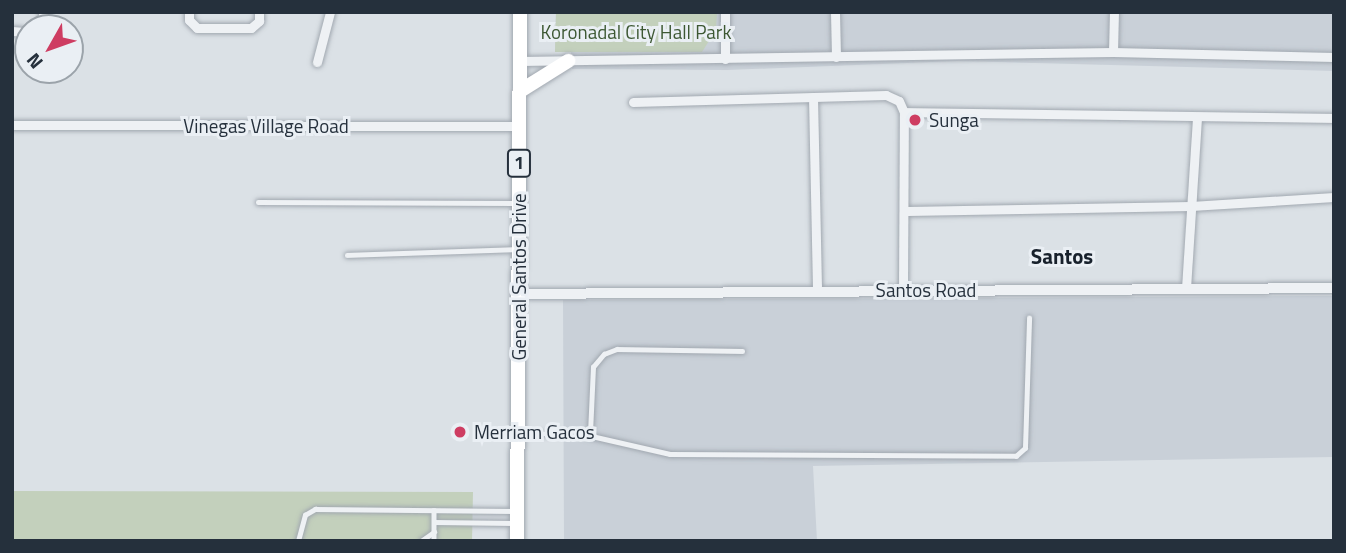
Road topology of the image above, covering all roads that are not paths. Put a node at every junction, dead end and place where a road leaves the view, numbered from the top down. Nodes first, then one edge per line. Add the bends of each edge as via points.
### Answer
1 (189, 12) edge
2 (258, 12) edge
3 (330, 12) edge
4 (520, 12) edge
5 (725, 12) edge
6 (835, 12) edge
7 (1114, 12) edge
8 (1112, 52) junction
9 (836, 57) junction
10 (1334, 57) edge
11 (725, 59) junction
12 (520, 61) junction
13 (568, 61) junction
14 (317, 62) dead end
15 (520, 91) junction
16 (813, 97) junction
17 (633, 102) dead end
18 (904, 112) junction
19 (1334, 118) edge
20 (1197, 119) junction
21 (12, 125) edge
22 (520, 126) junction
23 (1334, 197) edge
24 (258, 202) dead end
25 (519, 203) junction
26 (1191, 206) junction
27 (907, 211) junction
28 (518, 249) junction
29 (347, 255) dead end
30 (1186, 288) junction
31 (1334, 288) edge
32 (903, 290) junction
33 (817, 291) junction
34 (519, 294) junction
35 (1029, 318) dead end
36 (743, 351) dead end
37 (566, 434) dead end
38 (520, 435) junction
39 (434, 510) junction
40 (518, 517) junction
41 (434, 522) junction
42 (434, 532) junction
43 (298, 541) edge
44 (421, 541) edge
45 (434, 541) edge
46 (517, 541) edge

1 - 2 street via 197,28 251,28 259,20
3 - 14 street
4 - 12 highway, General Santos Drive / 1
5 - 11 street
6 - 9 street
7 - 8 street
8 - 9 street
8 - 10 street
9 - 11 street
11 - 13 street
12 - 13 street
12 - 15 highway, General Santos Drive / 1
13 - 15 highway
15 - 22 highway, General Santos Drive / 1
16 - 17 street
16 - 18 street via 892,96
16 - 33 street
18 - 20 street
18 - 27 street
19 - 20 street
20 - 26 street
21 - 22 street, Vinegas Village Road
22 - 25 highway, General Santos Drive / 1
23 - 26 street
24 - 25 lane
25 - 28 highway, General Santos Drive / 1
26 - 27 street
26 - 30 street
27 - 32 street
28 - 29 lane
28 - 34 highway, General Santos Drive / 1
30 - 31 street, Santos Road
30 - 32 street, Santos Road
32 - 33 street, Santos Road
33 - 34 street, Santos Road
34 - 38 highway, General Santos Drive / 1
35 - 36 lane via 1024,448 1016,456 670,454 586,433 593,367 604,354 617,349
37 - 38 lane
38 - 40 highway, General Santos Drive / 1
39 - 40 lane
39 - 41 lane
39 - 43 lane via 315,509 305,515
40 - 41 lane
40 - 46 highway, General Santos Drive / 1
41 - 42 lane
42 - 44 lane
42 - 45 lane

